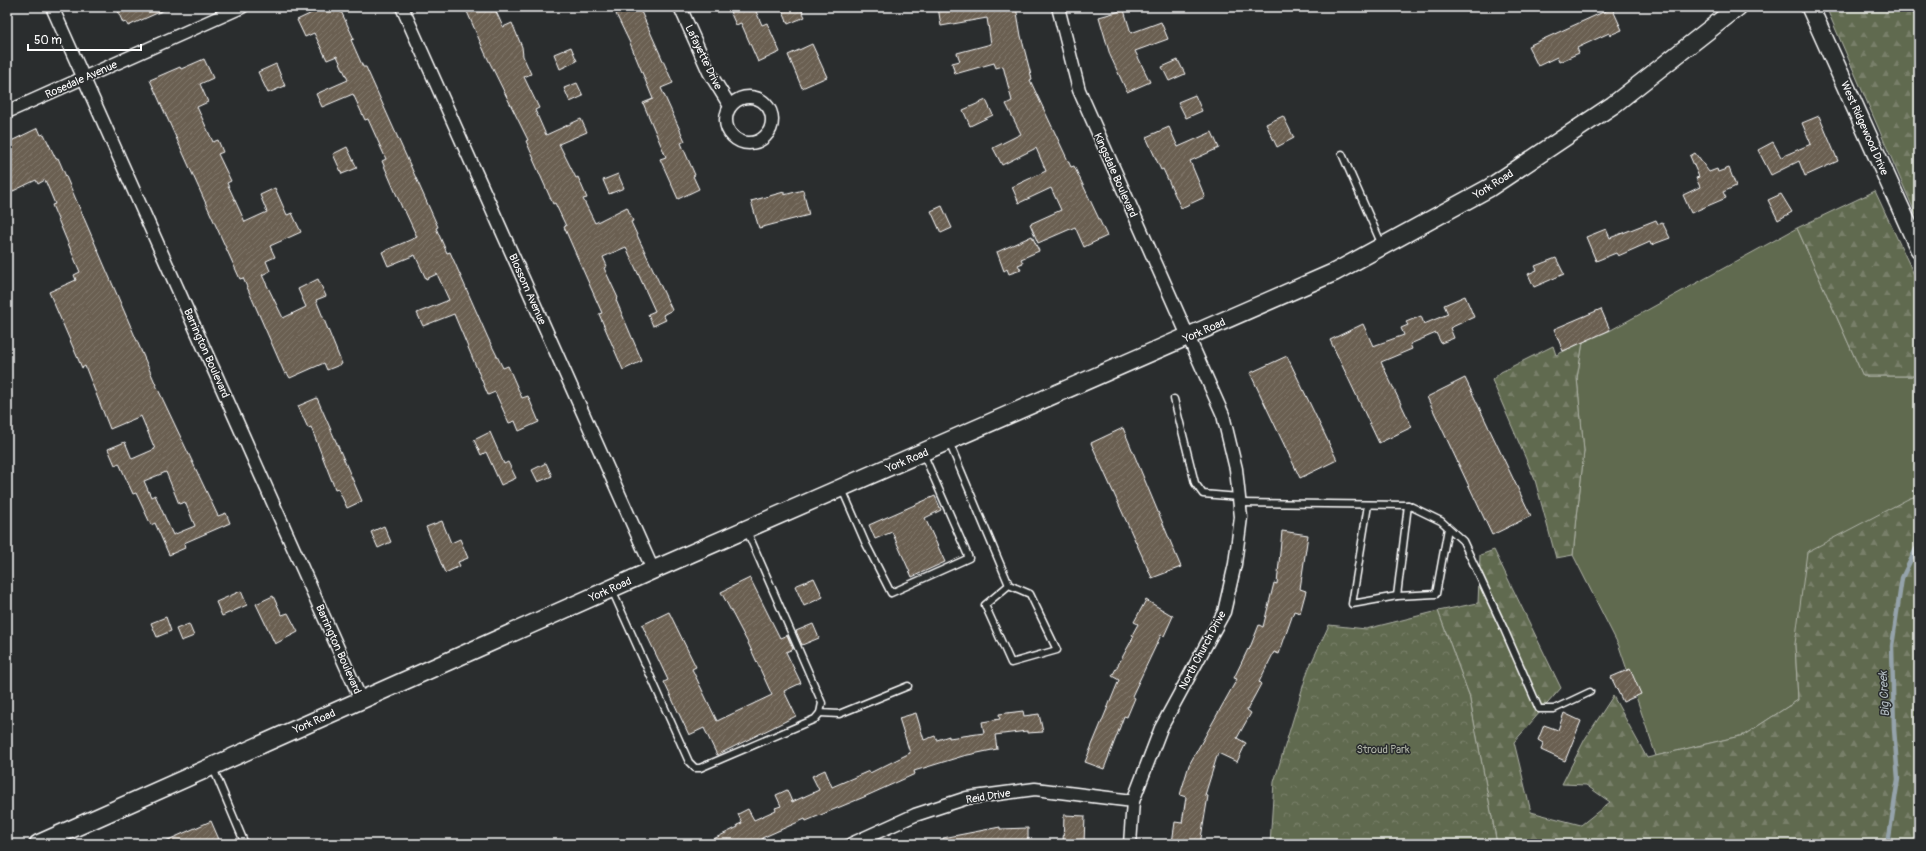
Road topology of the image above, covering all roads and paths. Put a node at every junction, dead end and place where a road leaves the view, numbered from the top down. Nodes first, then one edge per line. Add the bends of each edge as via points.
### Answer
1 (52, 7) edge
2 (242, 7) edge
3 (402, 7) edge
4 (680, 7) edge
5 (1058, 7) edge
6 (1738, 7) edge
7 (1810, 7) edge
8 (84, 77) junction
9 (730, 106) dead end
10 (7, 112) edge
11 (1342, 154) dead end
12 (1382, 246) junction
13 (1919, 249) edge
14 (1189, 337) junction
15 (1174, 399) dead end
16 (948, 442) junction
17 (923, 453) junction
18 (841, 488) junction
19 (1240, 500) junction
20 (1368, 505) junction
21 (1408, 505) junction
22 (1448, 528) junction
23 (747, 529) junction
24 (653, 570) junction
25 (1009, 584) junction
26 (611, 589) junction
27 (1397, 596) junction
28 (908, 686) dead end
29 (1590, 692) dead end
30 (361, 700) junction
31 (820, 713) junction
32 (212, 766) junction
33 (1133, 801) junction
34 (38, 844) edge
35 (245, 844) edge
36 (851, 844) edge
37 (1130, 844) edge

1 - 8 street, Barrington Boulevard
2 - 8 street, Rosedale Avenue
3 - 24 street, Blossom Avenue
4 - 9 street, Lafayette Drive via 709,72
5 - 14 street, Kingsdale Boulevard via 1079,90
6 - 12 main road, York Road via 1613,105 1488,188
7 - 13 main road, West Ridgewood Drive
8 - 10 street, Rosedale Avenue
8 - 30 street, Barrington Boulevard
11 - 12 lane
12 - 14 main road, York Road via 1335,272
14 - 16 main road, York Road
14 - 19 street, North Church Drive via 1223,415 1236,469
15 - 19 lane via 1195,483 1203,494
16 - 17 main road, York Road
16 - 25 lane
17 - 18 main road, York Road
17 - 18 lane via 969,558 891,593
18 - 23 main road, York Road
19 - 20 lane
19 - 33 street, North Church Drive via 1241,517 1235,564 1224,612 1160,728
20 - 21 lane
20 - 27 lane via 1352,604
21 - 22 lane via 1440,521
21 - 27 lane
22 - 27 lane via 1436,594
22 - 29 lane via 1463,541 1539,709 1554,709
23 - 24 main road, York Road
23 - 31 lane via 822,703
24 - 26 main road, York Road
25 - 25 lane via 1030,594 1057,650 1011,663 985,605
26 - 30 main road, York Road
26 - 31 lane via 689,762 695,768 815,718
28 - 31 lane via 839,714
30 - 32 main road, York Road
32 - 34 main road, York Road
32 - 35 lane
33 - 36 street, Reid Drive via 1035,789 967,798 915,816
33 - 37 street, North Church Drive

